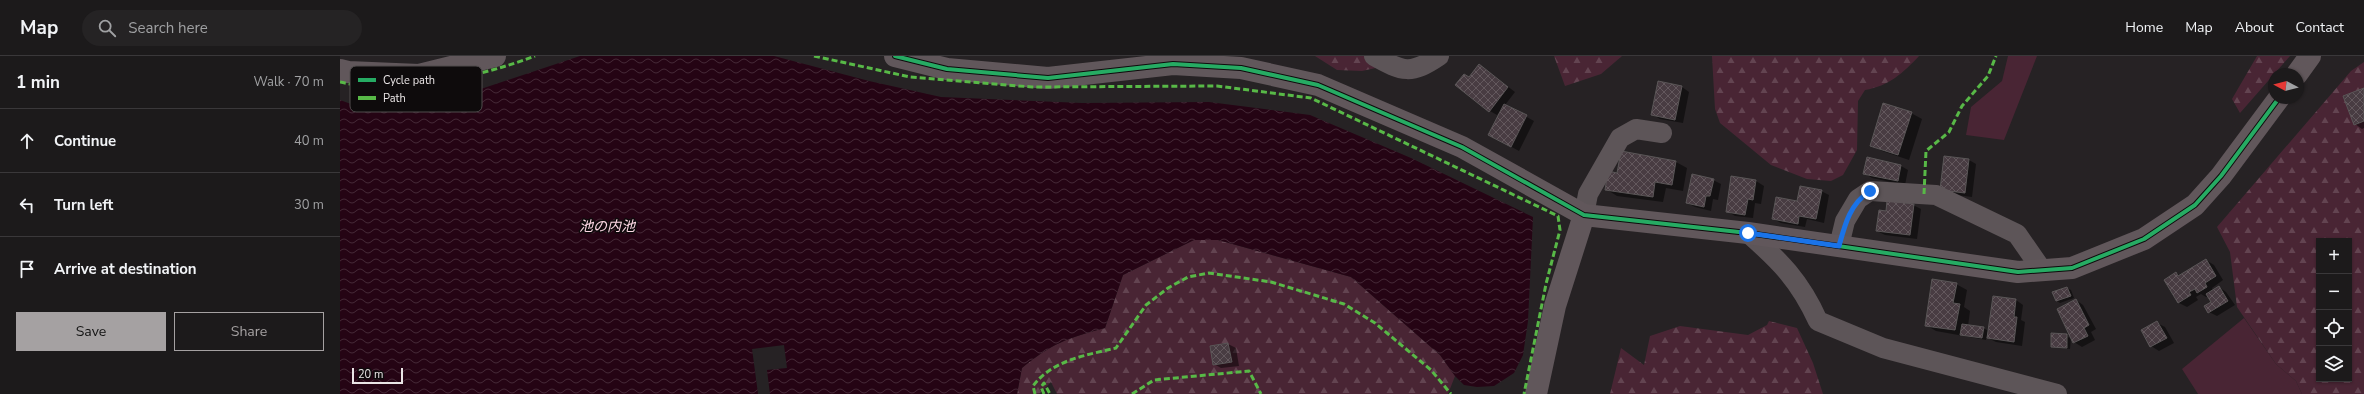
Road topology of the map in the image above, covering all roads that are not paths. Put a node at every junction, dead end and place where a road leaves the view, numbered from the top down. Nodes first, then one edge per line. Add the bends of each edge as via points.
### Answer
1 (495, 56) edge
2 (895, 56) edge
3 (1374, 56) edge
4 (1439, 56) edge
5 (2310, 56) edge
6 (1175, 60) edge
7 (455, 66) edge
8 (2301, 68) edge
9 (340, 70) edge
10 (350, 72) edge
11 (2275, 104) edge
12 (1662, 133) dead end
13 (1584, 215) junction
14 (1748, 233) junction
15 (1839, 246) junction
16 (2042, 270) junction
17 (1536, 394) edge
18 (2057, 394) edge

1 - 7 street
2 - 6 street via 947,69 1048,78
3 - 4 street via 1395,67 1412,70 1422,68
5 - 8 street
6 - 13 street via 1241,68 1318,85 1462,147
9 - 10 street
11 - 16 street via 2221,176 2195,205 2144,239 2072,268
12 - 13 street via 1636,129 1620,138 1588,194
13 - 14 street
13 - 17 street via 1555,306
14 - 15 street
14 - 18 street via 1779,261 1806,295 1818,321 1883,348
15 - 16 street via 2018,272
15 - 16 street via 1845,221 1858,198 1870,191 1936,195 2017,234

